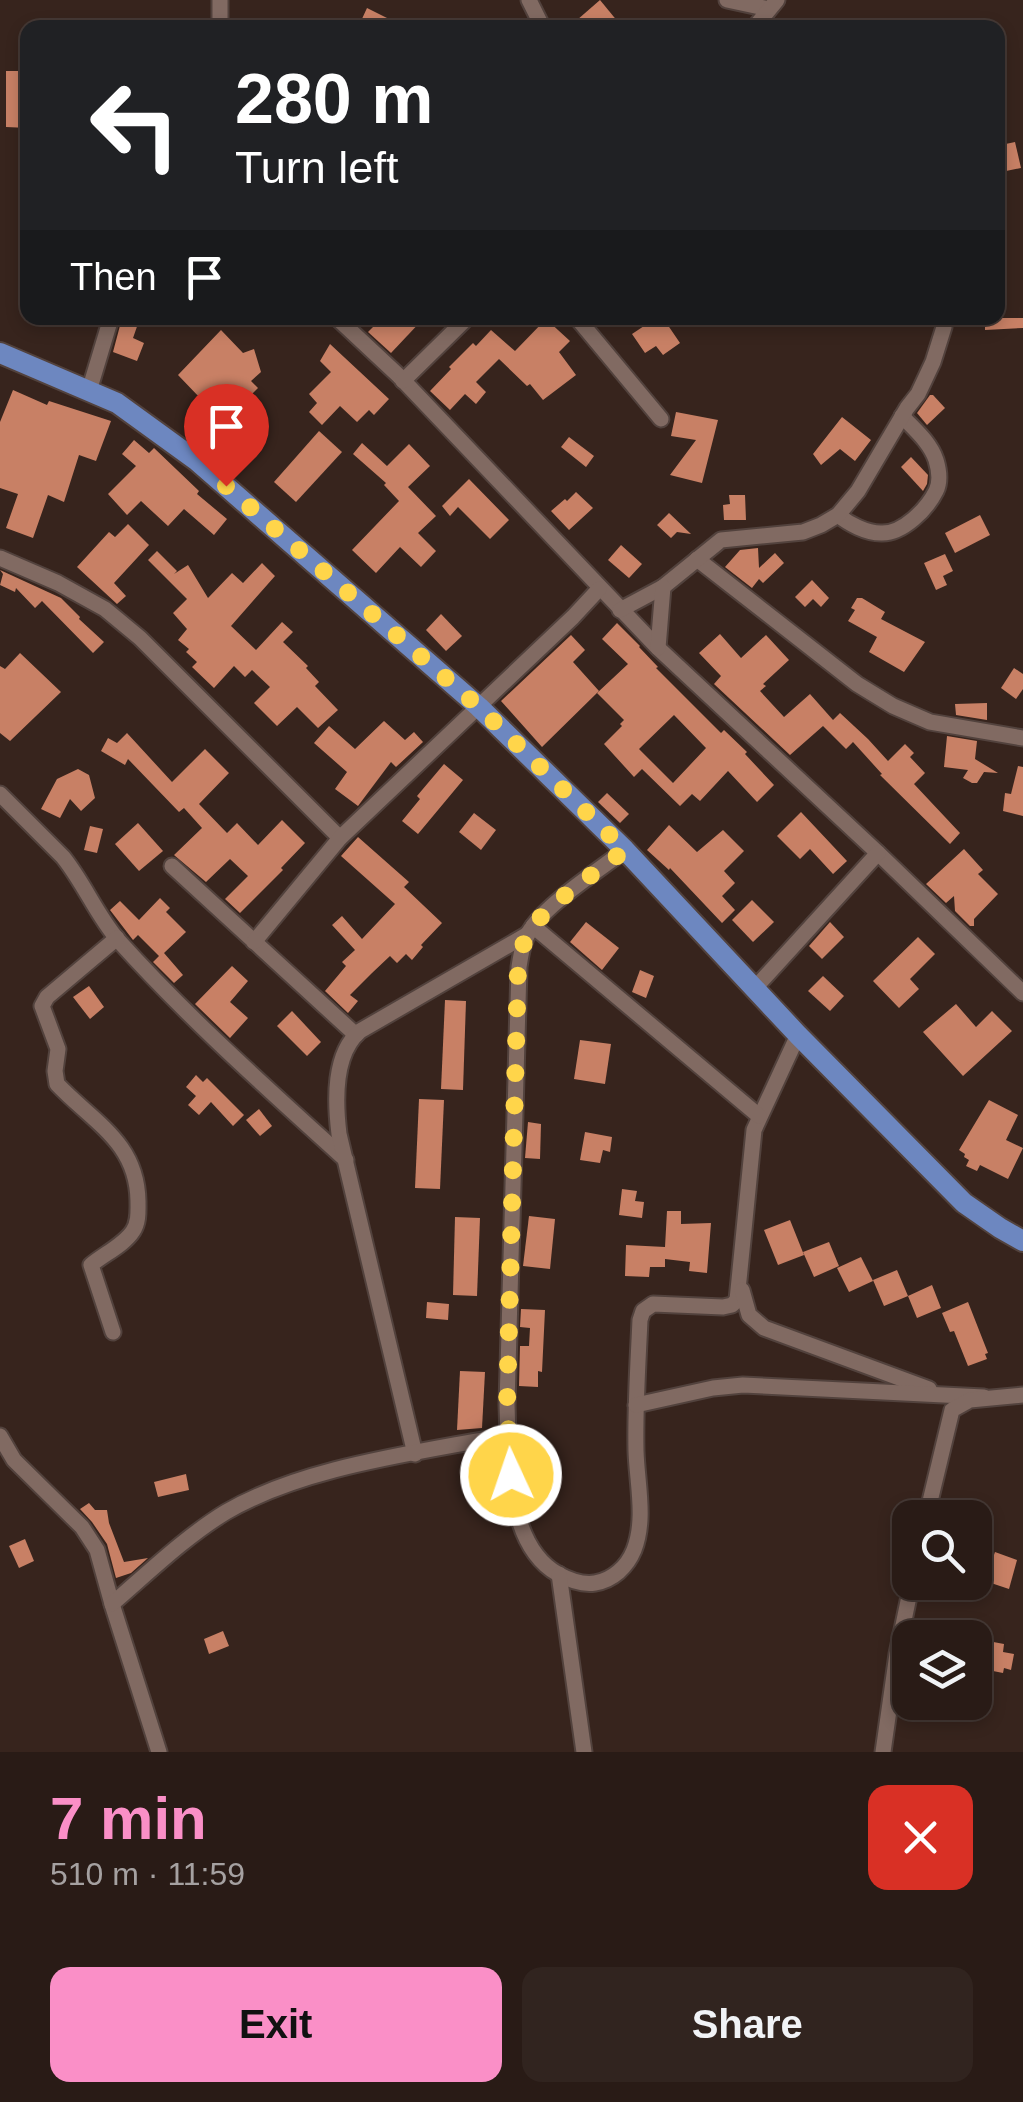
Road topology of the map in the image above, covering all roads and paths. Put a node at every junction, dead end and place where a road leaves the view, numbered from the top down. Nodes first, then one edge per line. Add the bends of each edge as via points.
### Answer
1 (727, 0) edge
2 (764, 17) edge
3 (109, 325) edge
4 (344, 325) edge
5 (460, 325) edge
6 (583, 325) edge
7 (944, 325) edge
8 (0, 353) edge
9 (403, 380) junction
10 (89, 390) junction
11 (902, 416) junction
12 (661, 419) dead end
13 (838, 515) junction
14 (0, 558) edge
15 (697, 559) junction
16 (664, 587) junction
17 (600, 589) junction
18 (620, 610) junction
19 (658, 648) junction
20 (479, 707) junction
21 (1023, 738) edge
22 (0, 794) edge
23 (340, 838) junction
24 (625, 850) junction
25 (878, 852) junction
26 (172, 866) dead end
27 (530, 930) junction
28 (117, 938) junction
29 (254, 942) junction
30 (754, 988) junction
31 (1023, 993) edge
32 (356, 1034) junction
33 (798, 1035) junction
34 (759, 1116) junction
35 (346, 1160) junction
36 (1023, 1241) edge
37 (739, 1281) junction
38 (112, 1332) dead end
39 (947, 1395) junction
40 (1023, 1395) edge
41 (984, 1397) junction
42 (636, 1405) junction
43 (508, 1435) junction
44 (0, 1436) edge
45 (415, 1454) junction
46 (930, 1500) edge
47 (559, 1574) junction
48 (908, 1600) edge
49 (112, 1604) junction
50 (160, 1752) edge
51 (584, 1752) edge
52 (882, 1752) edge

1 - 2 street
3 - 10 street
4 - 9 street
5 - 9 street
6 - 12 street
7 - 11 street via 933,362
8 - 10 main road
9 - 17 street
10 - 20 main road via 117,402 198,461
11 - 13 street
11 - 13 street via 935,456 936,492 907,525 883,534
13 - 15 street via 802,532 721,540
14 - 23 street via 105,609
15 - 16 street
15 - 21 street via 893,706 930,722
16 - 18 street
16 - 19 street
17 - 18 street
17 - 20 street
18 - 19 street
19 - 25 street
20 - 23 street
20 - 24 main road
22 - 28 street via 72,868
23 - 29 street
24 - 27 street
24 - 30 main road
25 - 30 street
25 - 31 street
26 - 29 street
27 - 32 street
27 - 34 street
27 - 43 street via 518,967
28 - 35 street via 201,1028
28 - 38 street via 42,1006 57,1042 57,1084 110,1133 138,1182 134,1230 91,1265
29 - 32 street
30 - 33 main road
32 - 35 street via 344,1052 336,1114
33 - 34 street
33 - 36 main road via 964,1202
34 - 37 street
35 - 45 street
37 - 39 street via 748,1312 764,1328
37 - 42 street via 732,1305 653,1304 643,1311
39 - 41 street
39 - 42 street via 743,1386
40 - 41 street
41 - 46 street via 952,1410
42 - 47 street via 640,1523 634,1549 617,1574 593,1583
43 - 45 street
43 - 47 street via 513,1496 525,1534 546,1567
44 - 49 street via 14,1460 90,1536
45 - 49 street via 314,1474 244,1503 203,1528
47 - 51 street
48 - 52 street
49 - 50 street

